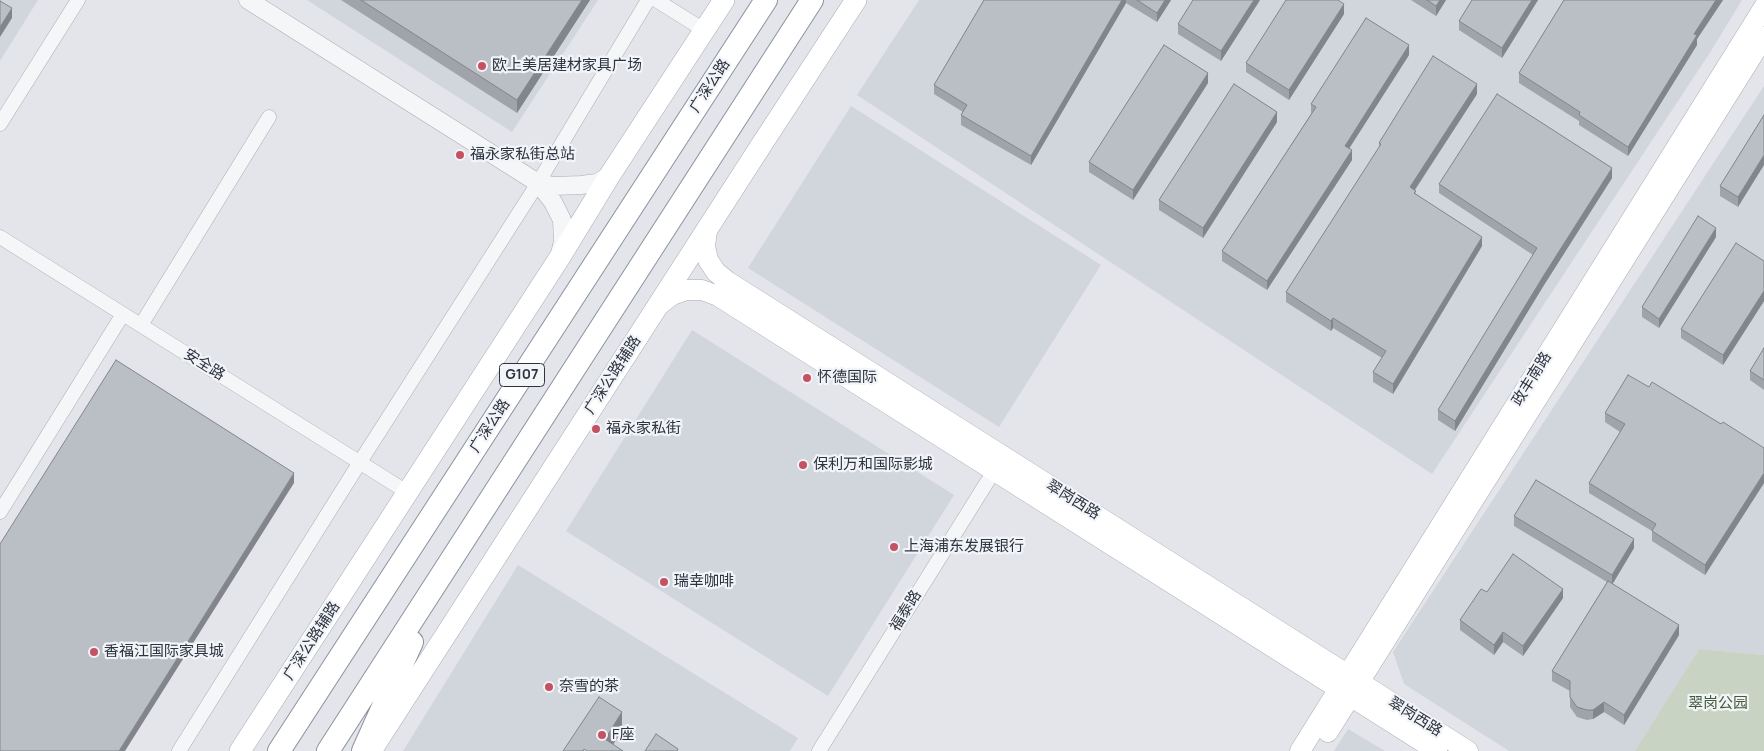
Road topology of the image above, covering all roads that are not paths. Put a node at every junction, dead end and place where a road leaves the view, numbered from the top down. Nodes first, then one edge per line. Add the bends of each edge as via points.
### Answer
1 (78, 0) edge
2 (248, 0) edge
3 (648, 0) edge
4 (656, 0) edge
5 (724, 0) edge
6 (766, 0) edge
7 (812, 0) edge
8 (856, 0) edge
9 (1764, 6) edge
10 (704, 30) junction
11 (1764, 37) edge
12 (269, 117) dead end
13 (0, 124) edge
14 (610, 175) junction
15 (538, 183) junction
16 (707, 230) junction
17 (0, 237) edge
18 (560, 257) junction
19 (659, 305) junction
20 (755, 309) junction
21 (123, 314) junction
22 (141, 325) junction
23 (360, 462) junction
24 (994, 471) junction
25 (407, 492) junction
26 (0, 512) edge
27 (442, 575) junction
28 (1349, 686) junction
29 (179, 751) edge
30 (240, 751) edge
31 (279, 751) edge
32 (328, 751) edge
33 (363, 751) edge
34 (371, 751) edge
35 (819, 751) edge
36 (1300, 751) edge
37 (1316, 751) edge
38 (1437, 751) edge
39 (1468, 751) edge

1 - 13 street
2 - 15 street
3 - 15 street
4 - 10 street
5 - 10 main road, 广深公路辅路
6 - 31 highway, 广深公路 / G107
7 - 27 highway, G107
8 - 16 main road, 广深公路辅路
9 - 28 main road, 政丰南路
10 - 14 main road, 广深公路辅路
11 - 28 main road, 政丰南路
12 - 22 street
14 - 15 street via 597,183 581,186
14 - 18 main road, 广深公路辅路
15 - 18 street via 562,220
15 - 23 street
16 - 19 main road, 广深公路辅路
16 - 20 main road, 翠岗西路 via 708,260 716,272
17 - 21 street, 安全路
18 - 25 main road, 广深公路辅路
19 - 20 main road, 翠岗西路 via 679,292 702,290
19 - 34 main road, 广深公路辅路
20 - 24 main road, 翠岗西路
20 - 28 main road, 翠岗西路
21 - 22 street, 安全路
21 - 26 street
22 - 23 street, 安全路
23 - 25 street, 安全路
23 - 29 street
24 - 28 main road, 翠岗西路
24 - 35 street, 福泰路
25 - 30 main road, 广深公路辅路
27 - 32 highway, G107
27 - 33 highway
28 - 36 main road, 政丰南路
28 - 37 main road, 政丰南路
28 - 38 main road, 翠岗西路
28 - 39 main road, 翠岗西路

